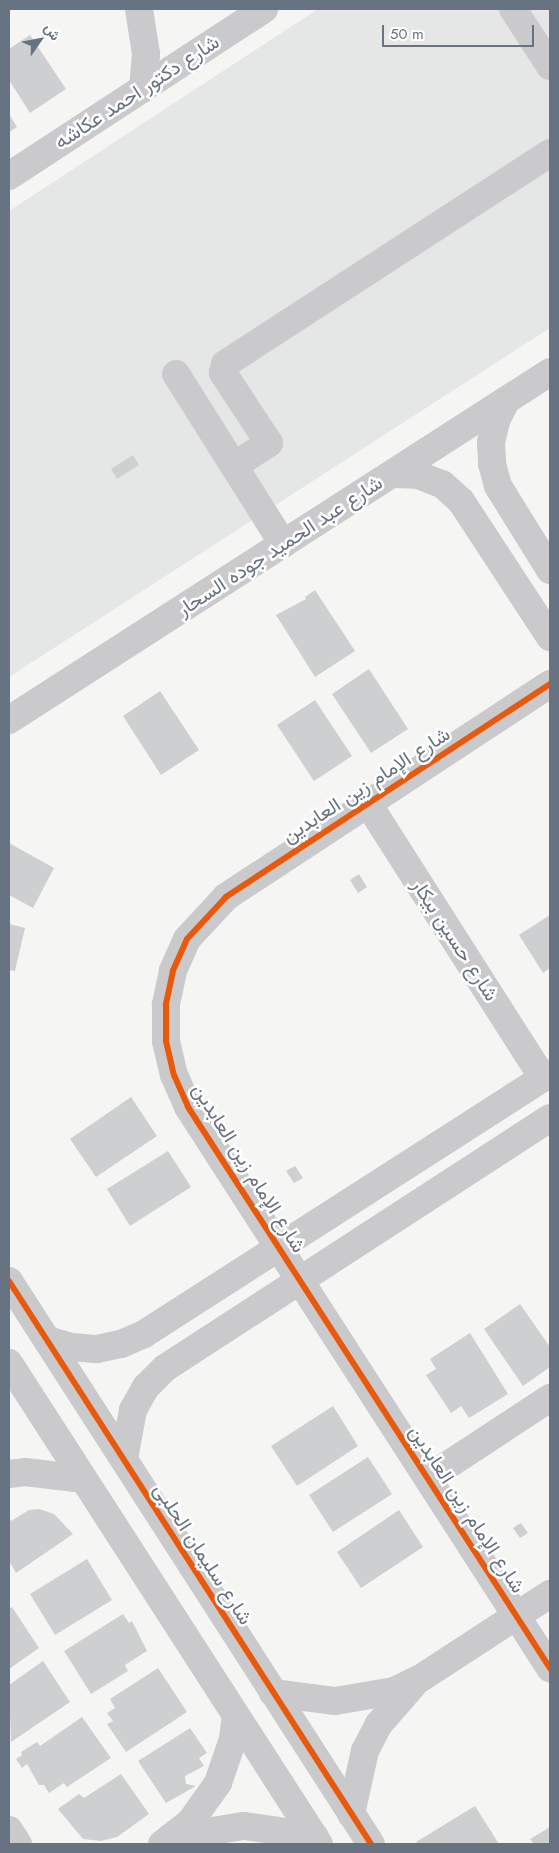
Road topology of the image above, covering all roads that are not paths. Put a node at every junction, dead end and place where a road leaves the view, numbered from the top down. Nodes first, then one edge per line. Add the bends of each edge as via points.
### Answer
1 (139, 9) edge
2 (264, 9) edge
3 (513, 9) edge
4 (550, 66) edge
5 (143, 89) junction
6 (550, 153) edge
7 (9, 176) edge
8 (550, 372) edge
9 (176, 374) dead end
10 (506, 401) junction
11 (234, 466) junction
12 (393, 474) junction
13 (283, 544) junction
14 (550, 570) edge
15 (550, 638) edge
16 (550, 684) edge
17 (9, 720) edge
18 (367, 802) junction
19 (547, 1075) edge
20 (550, 1118) edge
21 (278, 1248) junction
22 (9, 1280) edge
23 (300, 1280) junction
24 (47, 1340) junction
25 (9, 1363) edge
26 (550, 1398) edge
27 (124, 1459) junction
28 (9, 1474) edge
29 (428, 1478) junction
30 (84, 1479) junction
31 (195, 1571) junction
32 (158, 1594) junction
33 (550, 1594) edge
34 (517, 1616) junction
35 (550, 1668) edge
36 (422, 1678) junction
37 (273, 1693) junction
38 (236, 1716) junction
39 (351, 1814) junction
40 (9, 1830) edge
41 (168, 1840) edge
42 (316, 1840) edge
43 (18, 1844) edge
44 (370, 1844) edge

1 - 5 street via 146,54
2 - 5 street, شارع دكتور احمد عكاشه
3 - 4 street
5 - 7 street, شارع دكتور احمد عكاشه
6 - 11 street via 225,364 223,373 269,443
8 - 10 street, شارع عبد الحميد جوده السحار
9 - 11 street
10 - 12 street, شارع عبد الحميد جوده السحار
10 - 14 street via 496,421 491,442 492,464 498,486
11 - 13 street
12 - 13 street, شارع عبد الحميد جوده السحار
12 - 15 street via 418,474 434,481 461,501
13 - 17 street, شارع عبد الحميد جوده السحار
16 - 18 street, شارع الإمام زين العابدين
18 - 19 street, شارع حسين بيكار
18 - 21 street, شارع الإمام زين العابدين via 226,897 188,939 173,971 166,1006 166,1040 174,1075 188,1107
19 - 21 street
20 - 23 street
21 - 23 street, شارع الإمام زين العابدين
21 - 24 street via 144,1334 121,1344 89,1348
22 - 24 street, شارع سليمان الحلبى
23 - 27 street via 165,1368 146,1387 133,1410
23 - 29 street, شارع الإمام زين العابدين
24 - 27 street, شارع سليمان الحلبى
25 - 30 street
26 - 29 street
27 - 31 street, شارع سليمان الحلبى
28 - 30 street via 25,1472
29 - 34 street, شارع الإمام زين العابدين
30 - 32 street
31 - 32 street
31 - 37 street, شارع سليمان الحلبى
32 - 38 street
33 - 34 street
34 - 35 street, شارع الإمام زين العابدين
34 - 36 street
36 - 37 street via 394,1691 335,1702
36 - 39 street via 398,1698 379,1724 362,1759
37 - 39 street, شارع سليمان الحلبى
38 - 41 street via 231,1746 218,1783 196,1815
38 - 42 street
39 - 44 street, شارع سليمان الحلبى
40 - 43 street
41 - 42 street via 244,1826

